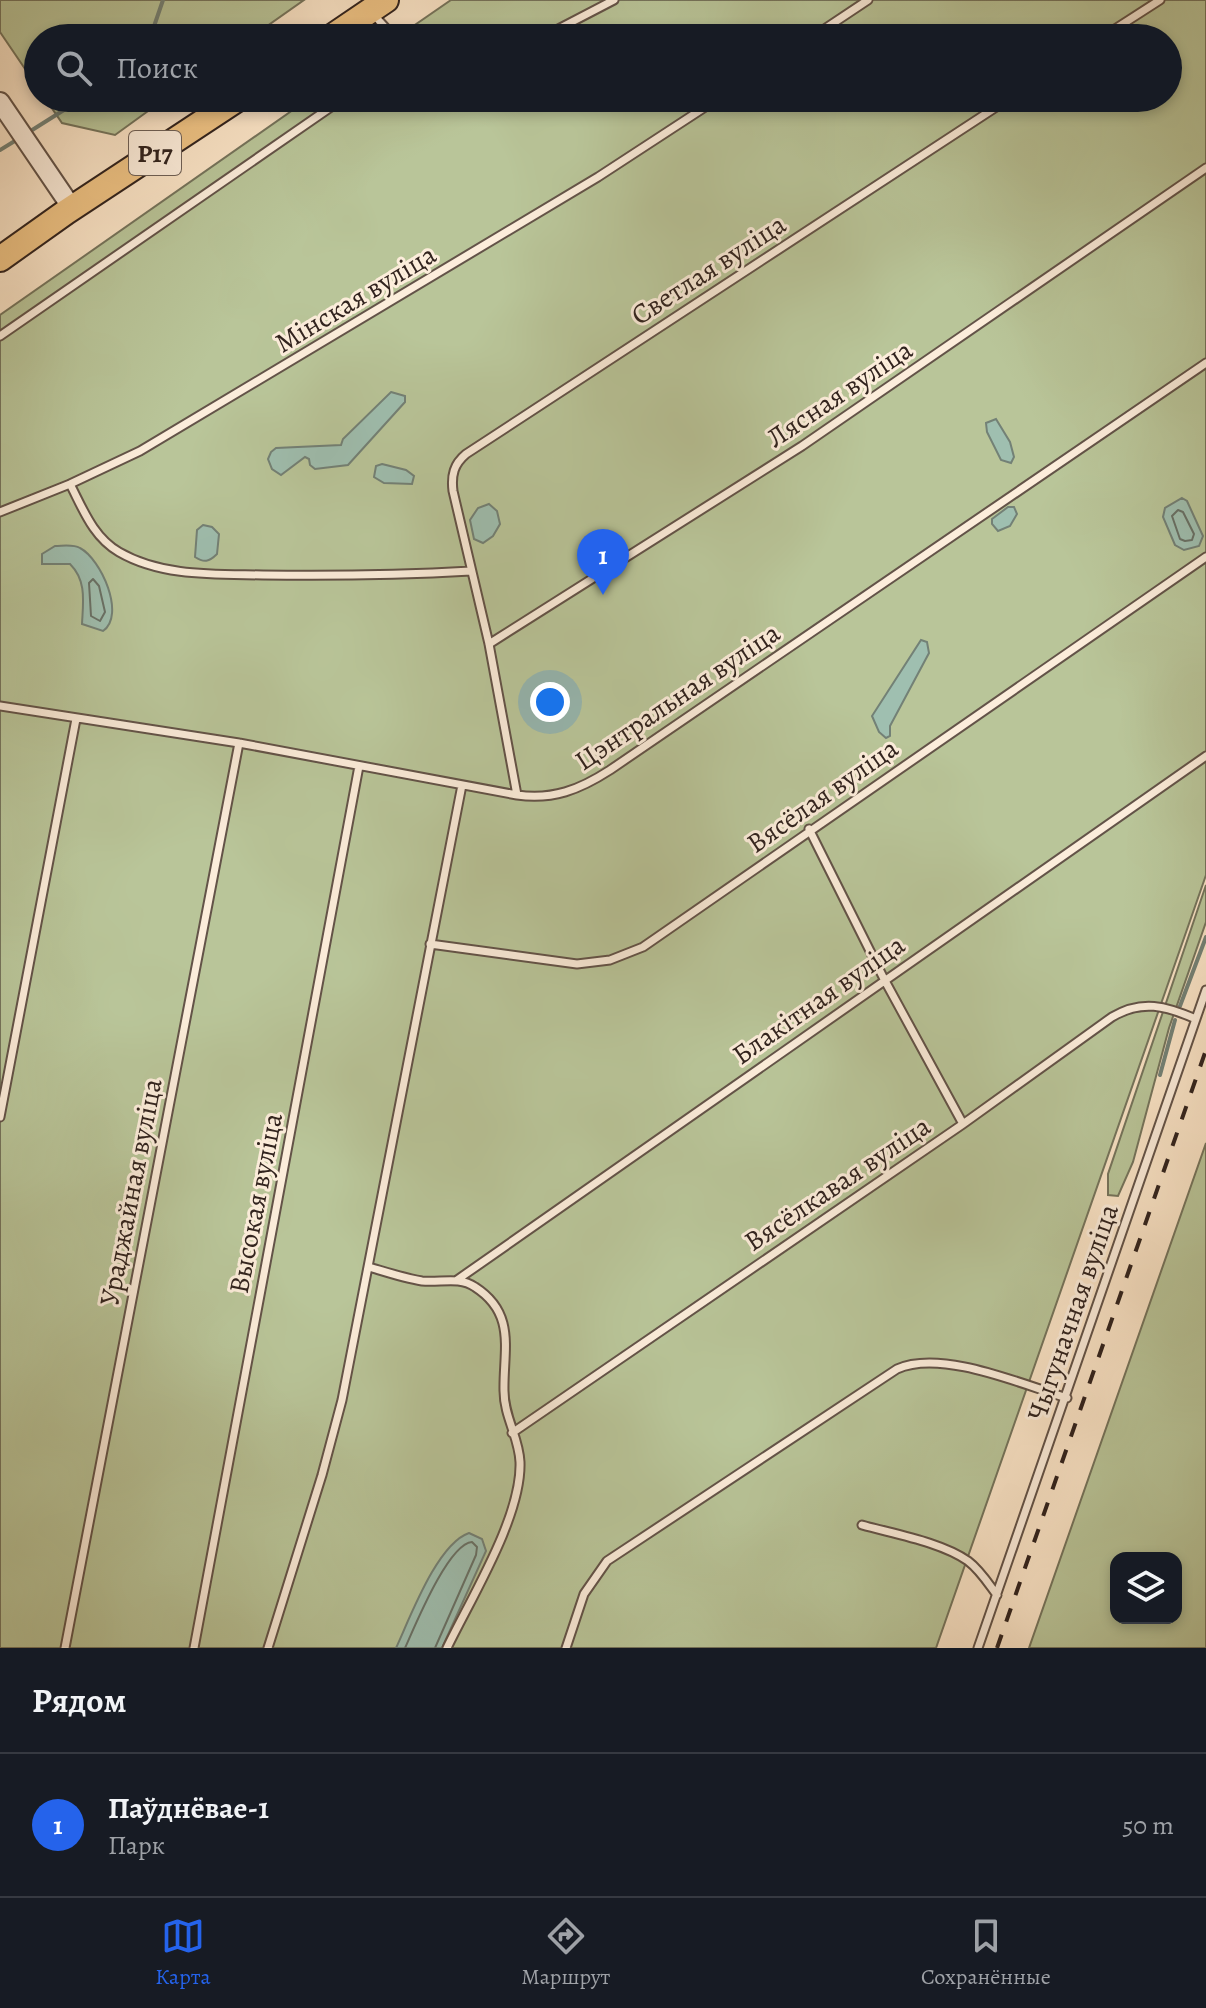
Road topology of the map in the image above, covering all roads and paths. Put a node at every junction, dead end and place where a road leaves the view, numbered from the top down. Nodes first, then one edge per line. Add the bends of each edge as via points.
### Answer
1 (614, 0) edge
2 (868, 0) edge
3 (1160, 0) edge
4 (378, 6) edge
5 (351, 24) edge
6 (388, 24) edge
7 (568, 24) edge
8 (832, 24) edge
9 (1123, 24) edge
10 (0, 102) edge
11 (218, 112) edge
12 (324, 112) edge
13 (698, 112) edge
14 (989, 112) edge
15 (1206, 168) edge
16 (72, 208) junction
17 (0, 259) edge
18 (0, 336) edge
19 (1206, 363) edge
20 (70, 484) junction
21 (0, 512) edge
22 (1206, 557) edge
23 (471, 571) junction
24 (489, 644) junction
25 (0, 706) edge
26 (76, 719) junction
27 (239, 743) junction
28 (1206, 756) edge
29 (359, 766) junction
30 (462, 785) junction
31 (517, 795) junction
32 (809, 829) junction
33 (430, 944) junction
34 (884, 979) junction
35 (1206, 990) edge
36 (1196, 1019) junction
37 (0, 1117) edge
38 (963, 1124) junction
39 (369, 1267) junction
40 (457, 1280) junction
41 (1067, 1398) junction
42 (512, 1433) junction
43 (862, 1525) dead end
44 (997, 1595) junction
45 (65, 1648) edge
46 (194, 1648) edge
47 (268, 1648) edge
48 (447, 1648) edge
49 (566, 1648) edge
50 (978, 1648) edge

1 - 7 lane
2 - 8 lane
3 - 9 lane
4 - 5 highway
4 - 6 lane
10 - 16 street
11 - 16 highway, Р17
12 - 18 lane
13 - 20 lane, Мінская вуліца via 361,321 140,451
14 - 23 lane, Светлая вуліца via 466,454 453,471 453,491
15 - 24 lane, Лясная вуліца via 802,446
16 - 17 highway, Р17
19 - 31 lane, Цэнтральная вуліца via 610,770 564,794
20 - 21 lane, Мінская вуліца
20 - 23 lane via 107,544 164,568 360,577
22 - 32 lane, Вясёлая вуліца
23 - 24 lane
24 - 31 lane
25 - 26 lane, Цэнтральная вуліца
26 - 27 lane, Цэнтральная вуліца
26 - 37 lane
27 - 29 lane, Цэнтральная вуліца
27 - 45 lane, Ураджайная вуліца
28 - 34 lane, Блакітная вуліца
29 - 30 lane, Цэнтральная вуліца
29 - 46 lane, Высокая вуліца
30 - 31 lane, Цэнтральная вуліца
30 - 33 lane
32 - 33 lane, Вясёлая вуліца via 643,947 610,960 564,963
32 - 34 lane
33 - 39 lane
34 - 38 lane
34 - 40 lane, Блакітная вуліца
35 - 36 lane, Чыгуначная вуліца
36 - 38 lane, Вясёлкавая вуліца via 1153,1005 1121,1012
36 - 41 lane, Чыгуначная вуліца
38 - 42 lane, Вясёлкавая вуліца
39 - 40 lane via 424,1281
39 - 47 lane via 330,1450
40 - 42 lane via 488,1297 506,1330 504,1398
41 - 44 lane, Чыгуначная вуліца
41 - 49 lane via 952,1364 922,1361 897,1369 619,1551 590,1582
42 - 48 lane via 520,1460 511,1509
43 - 44 lane via 961,1556
44 - 50 lane, Чыгуначная вуліца

